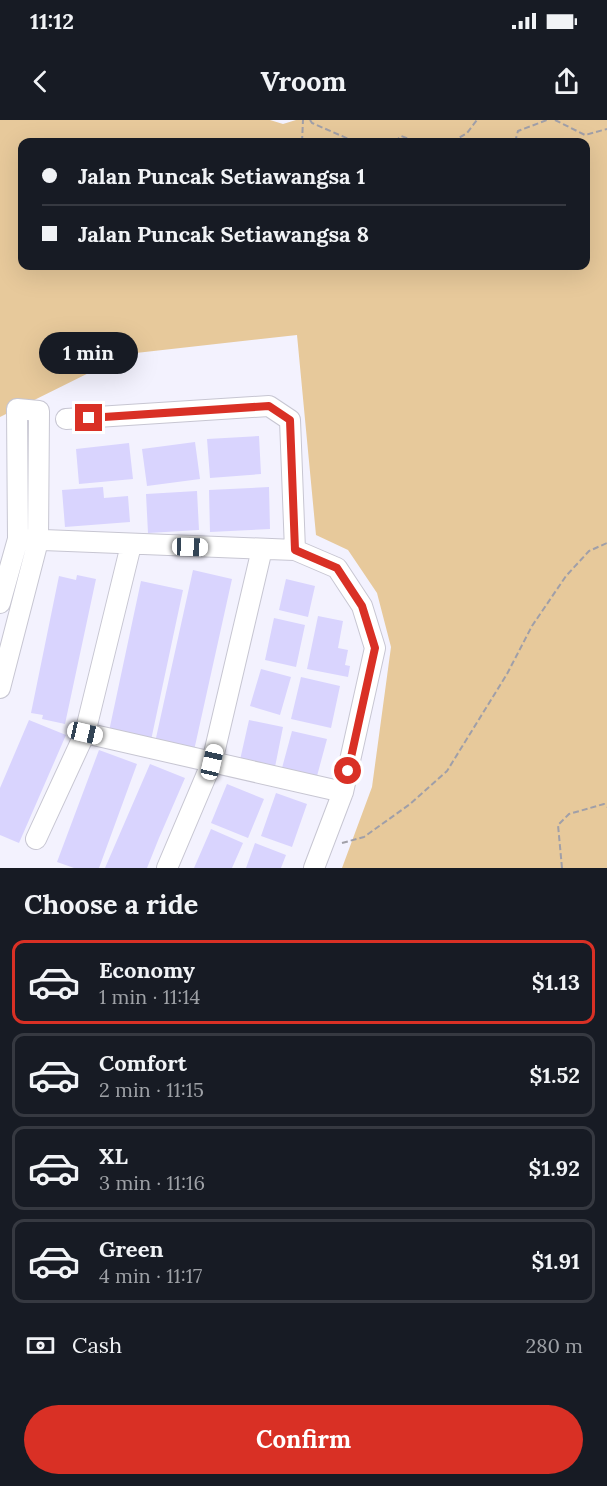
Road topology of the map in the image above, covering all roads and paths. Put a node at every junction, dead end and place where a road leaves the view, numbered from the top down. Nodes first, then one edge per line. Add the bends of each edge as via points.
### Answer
1 (303, 120) edge
2 (310, 120) edge
3 (477, 120) edge
4 (547, 120) edge
5 (555, 120) edge
6 (607, 129) edge
7 (302, 138) edge
8 (346, 138) edge
9 (459, 138) edge
10 (516, 138) edge
11 (66, 419) dead end
12 (18, 539) junction
13 (38, 541) junction
14 (607, 543) edge
15 (131, 545) junction
16 (262, 549) junction
17 (295, 550) junction
18 (0, 603) edge
19 (0, 688) edge
20 (85, 733) junction
21 (212, 762) junction
22 (343, 792) junction
23 (607, 807) edge
24 (36, 839) dead end
25 (322, 849) junction
26 (167, 868) edge
27 (314, 868) edge
28 (562, 868) edge

1 - 7 path
2 - 8 path
3 - 9 path
4 - 10 path via 518,131
5 - 6 path via 585,135
11 - 17 street via 269,406 290,420
12 - 13 street
12 - 13 street via 16,409 39,411
12 - 18 street
13 - 15 street
13 - 19 street
14 - 25 path via 589,551 566,576 447,771 364,837
15 - 16 street
15 - 20 street
16 - 17 street
16 - 21 street
17 - 22 street via 337,568 362,606 375,648
20 - 21 street
20 - 24 street
21 - 22 street
21 - 26 street
22 - 25 street
23 - 28 path via 604,804 569,814 558,825
25 - 27 street

